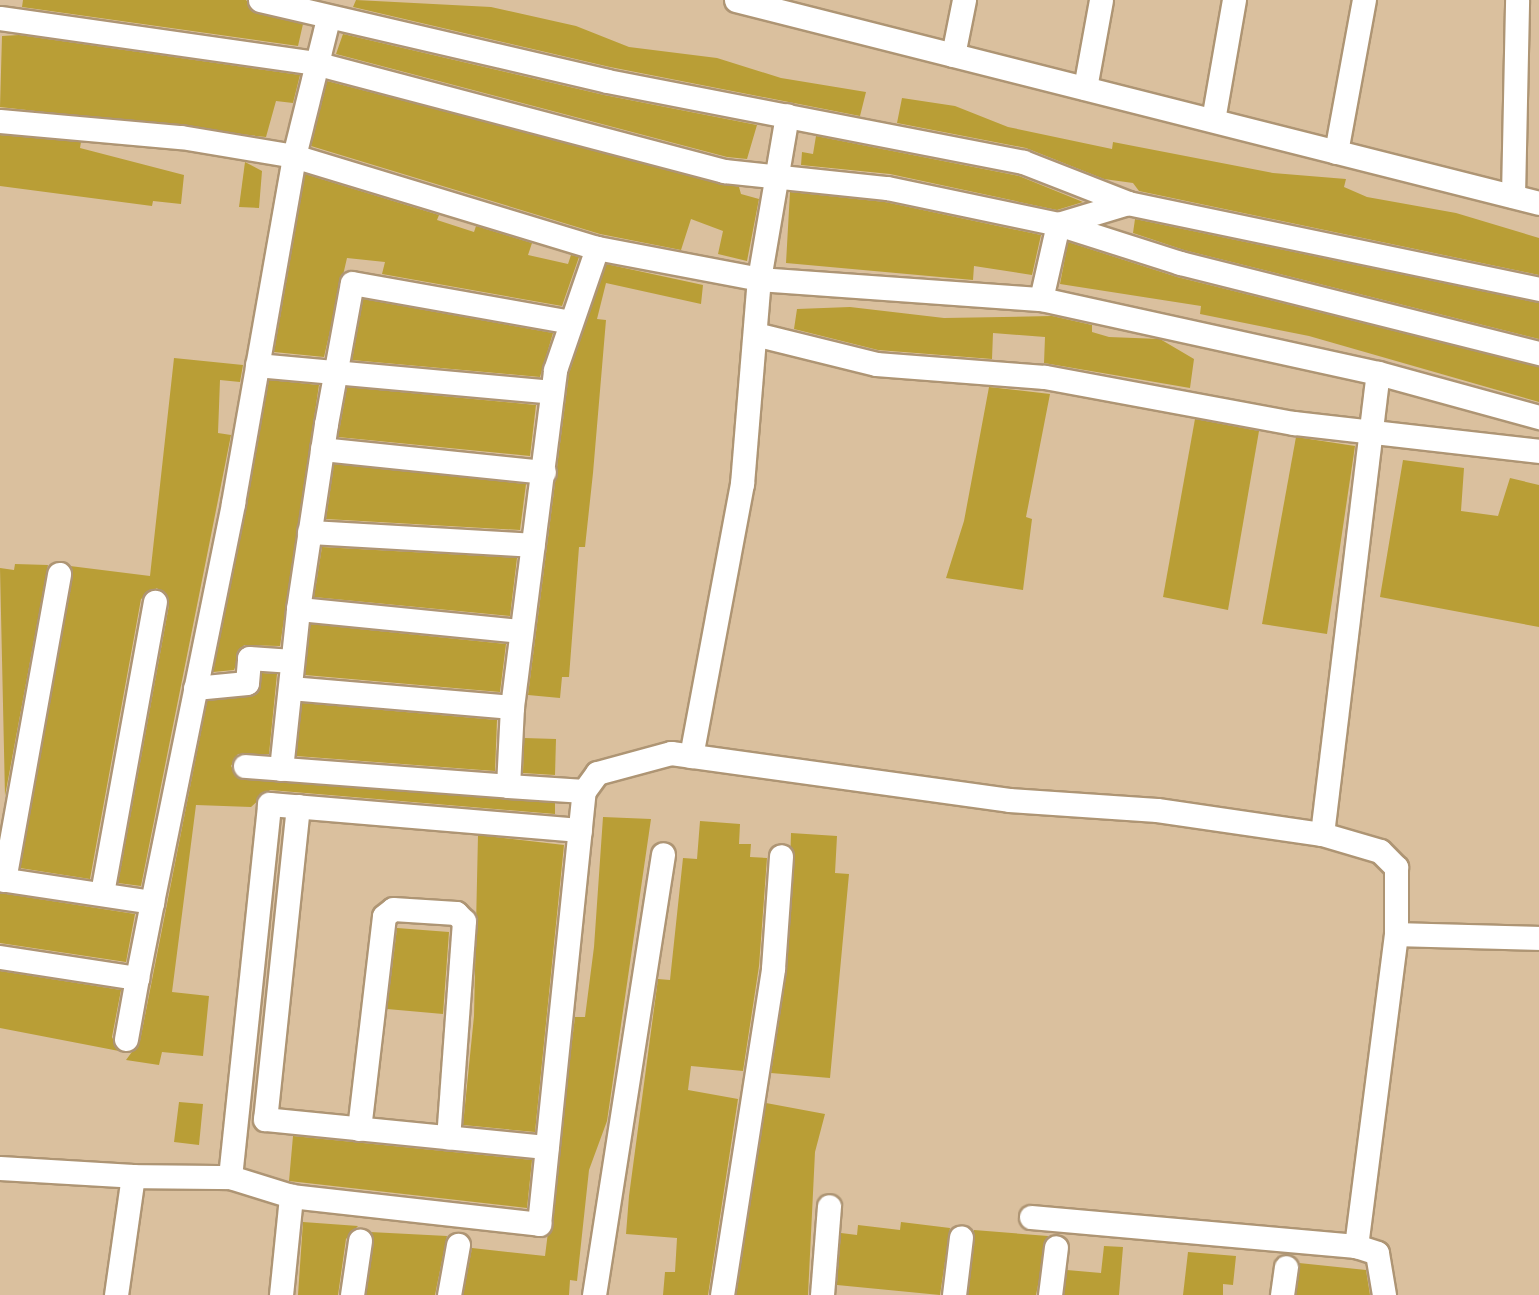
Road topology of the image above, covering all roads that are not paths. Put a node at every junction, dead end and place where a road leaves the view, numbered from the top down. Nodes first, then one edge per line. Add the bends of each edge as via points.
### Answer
1 (1, 0) edge
2 (260, 0) edge
3 (736, 0) edge
4 (964, 0) edge
5 (1101, 0) edge
6 (1234, 0) edge
7 (1364, 0) edge
8 (1517, 0) edge
9 (782, 6) edge
10 (0, 16) edge
11 (328, 19) junction
12 (953, 55) junction
13 (315, 63) junction
14 (1085, 88) junction
15 (787, 115) junction
16 (1213, 120) junction
17 (0, 121) edge
18 (1336, 152) junction
19 (293, 156) junction
20 (776, 175) junction
21 (1513, 196) junction
22 (1128, 203) junction
23 (1539, 203) edge
24 (1058, 224) junction
25 (597, 248) junction
26 (759, 279) junction
27 (1539, 289) edge
28 (1041, 299) junction
29 (570, 322) junction
30 (755, 334) junction
31 (1539, 353) edge
32 (257, 365) junction
33 (1378, 373) junction
34 (335, 374) junction
35 (552, 392) junction
36 (1539, 417) edge
37 (1375, 435) junction
38 (322, 449) junction
39 (1539, 451) edge
40 (544, 472) junction
41 (309, 532) junction
42 (533, 545) junction
43 (59, 574) dead end
44 (155, 601) dead end
45 (298, 609) junction
46 (520, 631) junction
47 (292, 661) junction
48 (195, 688) junction
49 (290, 688) junction
50 (512, 707) junction
51 (691, 756) junction
52 (245, 766) dead end
53 (281, 769) junction
54 (508, 786) junction
55 (584, 791) junction
56 (299, 806) junction
57 (580, 830) junction
58 (1322, 835) junction
59 (663, 854) dead end
60 (781, 856) dead end
61 (2, 880) edge
62 (102, 893) junction
63 (152, 902) junction
64 (1396, 934) junction
65 (1539, 938) edge
66 (0, 957) edge
67 (137, 978) junction
68 (126, 1039) dead end
69 (236, 1116) junction
70 (265, 1119) junction
71 (359, 1129) junction
72 (447, 1137) junction
73 (547, 1147) junction
74 (0, 1168) edge
75 (133, 1177) junction
76 (230, 1177) junction
77 (291, 1196) junction
78 (829, 1206) dead end
79 (1031, 1217) dead end
80 (961, 1237) dead end
81 (360, 1241) dead end
82 (458, 1245) dead end
83 (1056, 1247) dead end
84 (1356, 1247) junction
85 (1286, 1267) dead end
86 (116, 1295) edge
87 (281, 1295) edge
88 (352, 1295) edge
89 (449, 1295) edge
90 (594, 1295) edge
91 (722, 1295) edge
92 (822, 1295) edge
93 (954, 1295) edge
94 (1050, 1295) edge
95 (1282, 1295) edge
96 (1384, 1295) edge

1 - 10 street
2 - 11 street
3 - 9 street
4 - 12 street
5 - 14 street
6 - 16 street
7 - 18 street
8 - 21 street
9 - 12 street
10 - 13 street
11 - 13 street
11 - 15 street
12 - 14 street
13 - 19 street
13 - 20 street via 724,171
14 - 16 street
15 - 20 street
15 - 22 street via 1023,162
16 - 18 street
17 - 19 street via 181,137
18 - 21 street
19 - 25 street
19 - 32 street
20 - 24 street via 887,188
20 - 26 street
21 - 23 street
22 - 24 street
22 - 27 street
24 - 28 street
24 - 31 street via 1180,263
25 - 26 street
25 - 29 street
26 - 28 street
26 - 30 street
28 - 33 street
29 - 34 street via 352,283
29 - 35 street
30 - 37 street via 876,364 1045,377
30 - 51 street via 742,485
32 - 34 street
32 - 48 street
33 - 36 street
33 - 37 street
34 - 35 street
34 - 38 street
35 - 40 street
37 - 39 street
37 - 58 street
38 - 40 street
38 - 41 street
40 - 42 street
41 - 42 street
41 - 45 street
42 - 46 street
43 - 61 street
44 - 62 street
45 - 46 street
45 - 47 street
46 - 50 street
47 - 48 street via 249,658 247,683
47 - 49 street
48 - 63 street
49 - 50 street
49 - 53 street
50 - 54 street
51 - 55 street via 671,753 597,773
51 - 58 street
52 - 53 street
53 - 54 street
54 - 55 street
55 - 57 street
56 - 57 street
56 - 69 street via 269,803
56 - 70 street
57 - 73 street
58 - 64 street via 1380,850 1395,867
59 - 90 street
60 - 91 street via 773,968
61 - 62 street
62 - 63 street
63 - 67 street
64 - 65 street
64 - 84 street
66 - 67 street
67 - 68 street
69 - 70 street
69 - 76 street
70 - 71 street
71 - 72 street
71 - 72 street via 384,916 393,909 456,913 464,921
72 - 73 street
73 - 77 street via 539,1224
74 - 75 street
75 - 76 street
75 - 86 street
76 - 77 street
77 - 87 street
78 - 92 street
79 - 84 street
80 - 93 street
81 - 88 street
82 - 89 street
83 - 94 street
84 - 96 street via 1377,1253
85 - 95 street

